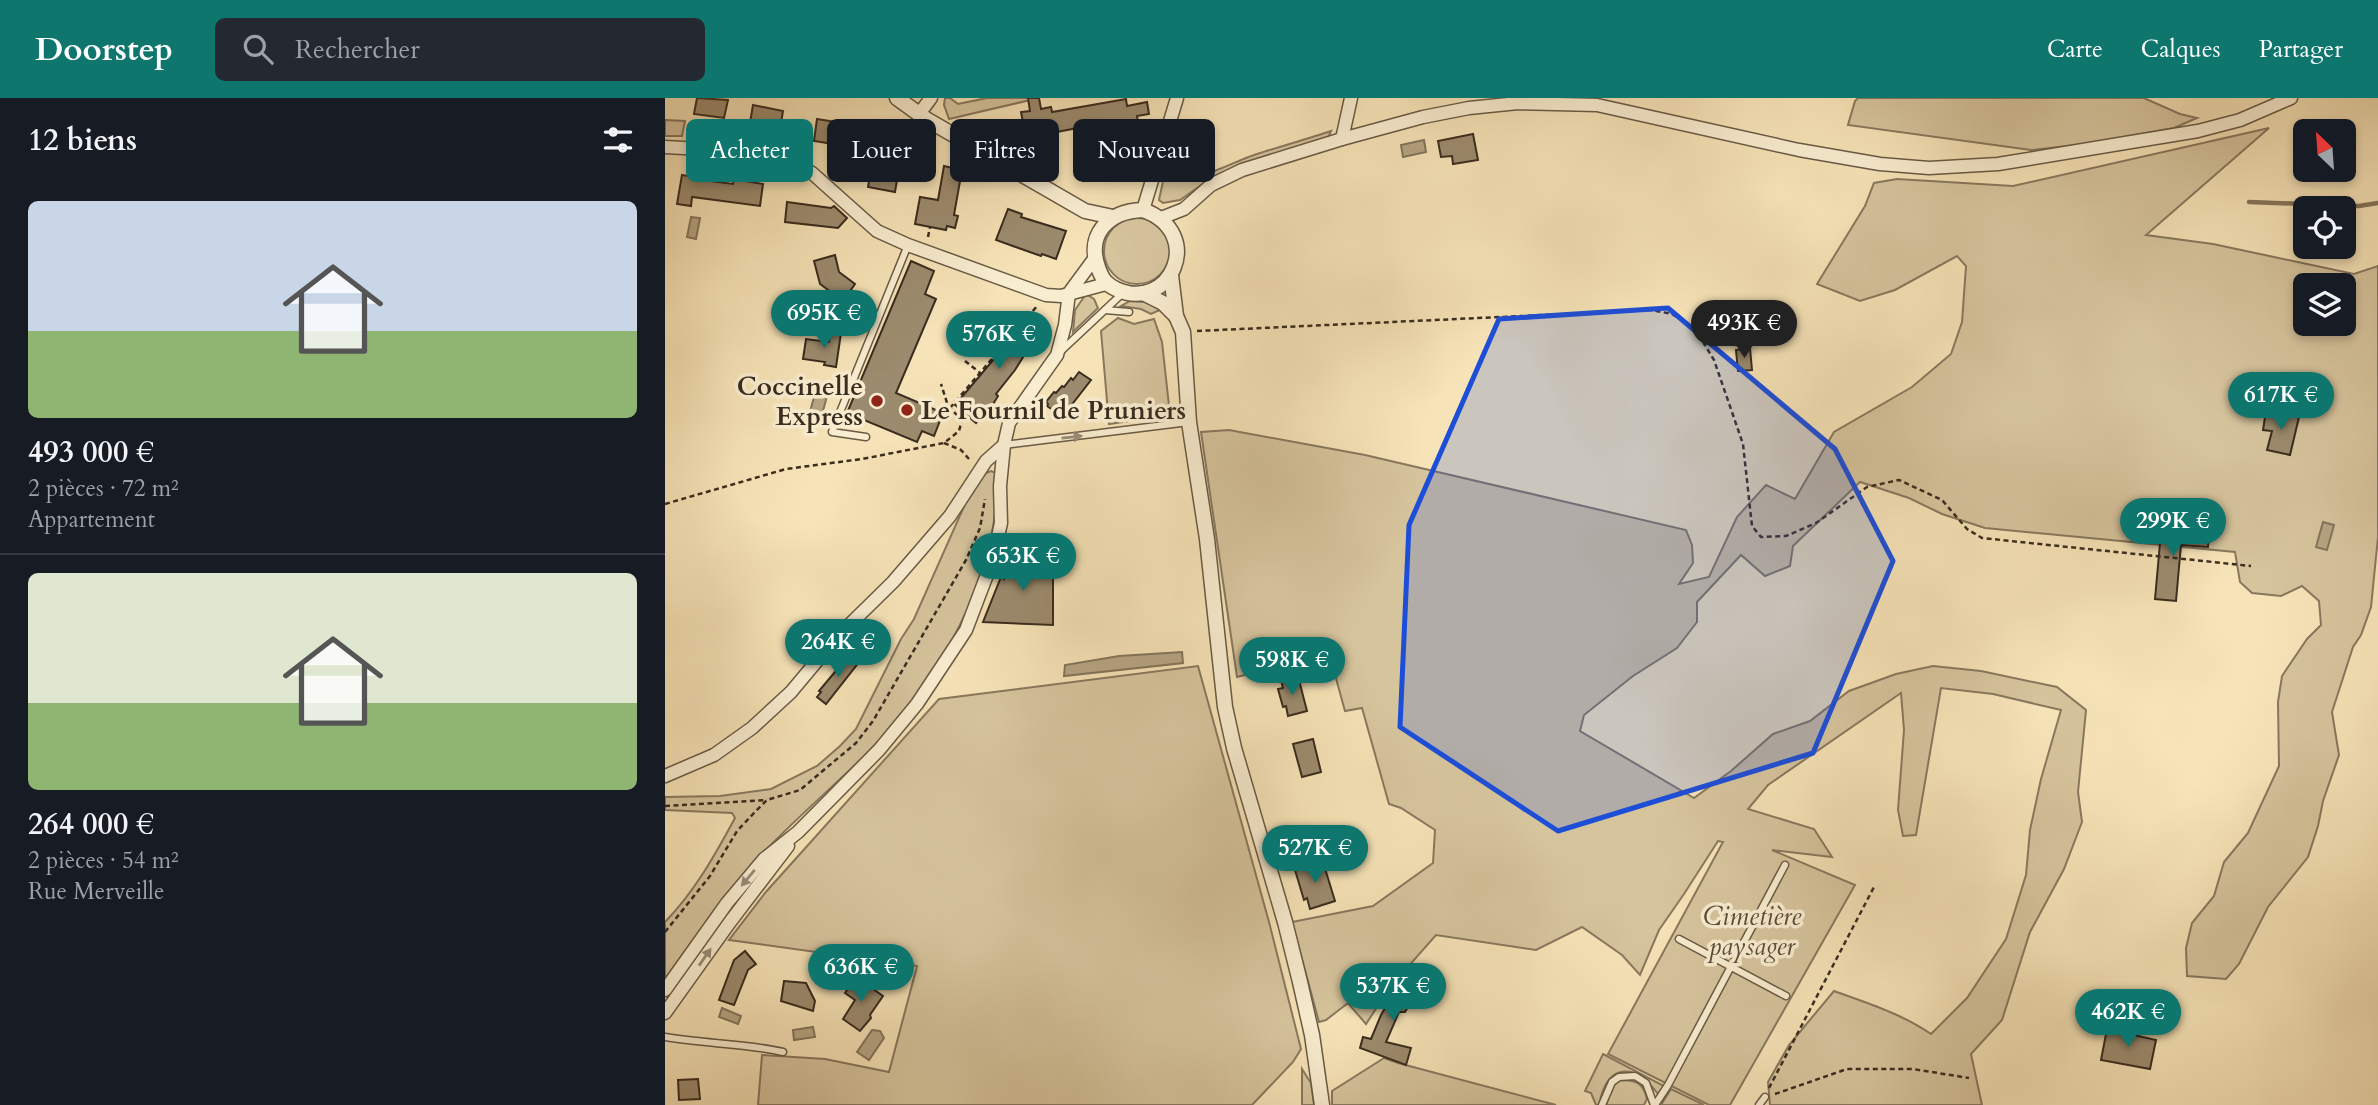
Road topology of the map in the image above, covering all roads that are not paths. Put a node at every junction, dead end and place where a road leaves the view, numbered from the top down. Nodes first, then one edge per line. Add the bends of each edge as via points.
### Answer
1 (897, 98) edge
2 (931, 98) edge
3 (1177, 98) edge
4 (1350, 98) edge
5 (2291, 98) edge
6 (919, 114) junction
7 (1342, 139) junction
8 (665, 147) edge
9 (1184, 209) junction
10 (1085, 211) junction
11 (1143, 211) junction
12 (1113, 217) junction
13 (1161, 218) junction
14 (1173, 234) junction
15 (1097, 237) junction
16 (908, 245) junction
17 (1094, 260) junction
18 (1171, 275) junction
19 (1106, 284) junction
20 (1124, 292) junction
21 (1069, 293) junction
22 (1143, 293) junction
23 (1105, 310) junction
24 (1129, 312) dead end
25 (1176, 316) junction
26 (1057, 355) junction
27 (1189, 422) junction
28 (866, 437) dead end
29 (1004, 445) junction
30 (665, 776) edge
31 (798, 832) junction
32 (1785, 865) dead end
33 (1679, 939) dead end
34 (1731, 967) junction
35 (665, 990) edge
36 (1786, 996) dead end
37 (665, 1013) edge
38 (665, 1037) edge
39 (783, 1052) dead end
40 (1765, 1097) road end
41 (1322, 1105) edge
42 (1602, 1105) edge
43 (1654, 1105) edge
44 (1759, 1105) edge

1 - 6 street
2 - 6 street
3 - 11 street
4 - 7 street
5 - 7 street via 2240,120 2198,131 1999,164 1929,168 1799,150 1597,105 1518,103 1469,108
6 - 10 street
7 - 9 street via 1242,170 1211,185
8 - 16 street via 783,157 813,173 877,231
9 - 13 street
9 - 14 street
10 - 12 street
10 - 15 street
11 - 12 street
11 - 13 street
12 - 15 street
13 - 14 street
14 - 18 street via 1178,257
15 - 17 street
16 - 21 street via 1046,295
16 - 28 lane via 832,432
17 - 19 street
17 - 21 street
18 - 22 street via 1161,286
18 - 25 street
19 - 20 street
19 - 21 street
20 - 22 street
20 - 23 lane
21 - 26 street
22 - 25 street
23 - 24 lane
23 - 26 lane
25 - 27 street via 1183,332
26 - 29 street via 1009,423
29 -> 27 lane
27 - 41 street via 1225,708 1300,982
29 - 30 street via 990,455 925,545 791,692 752,729 714,755
29 - 31 street via 1000,523 993,559 966,630 910,713
31 -> 35 street via 764,859
37 -> 31 street
32 - 34 lane
33 - 34 lane
34 - 36 lane
34 - 43 lane
38 - 39 lane via 748,1044
40 - 44 lane
42 - 43 lane via 1612,1082 1635,1076 1646,1083

